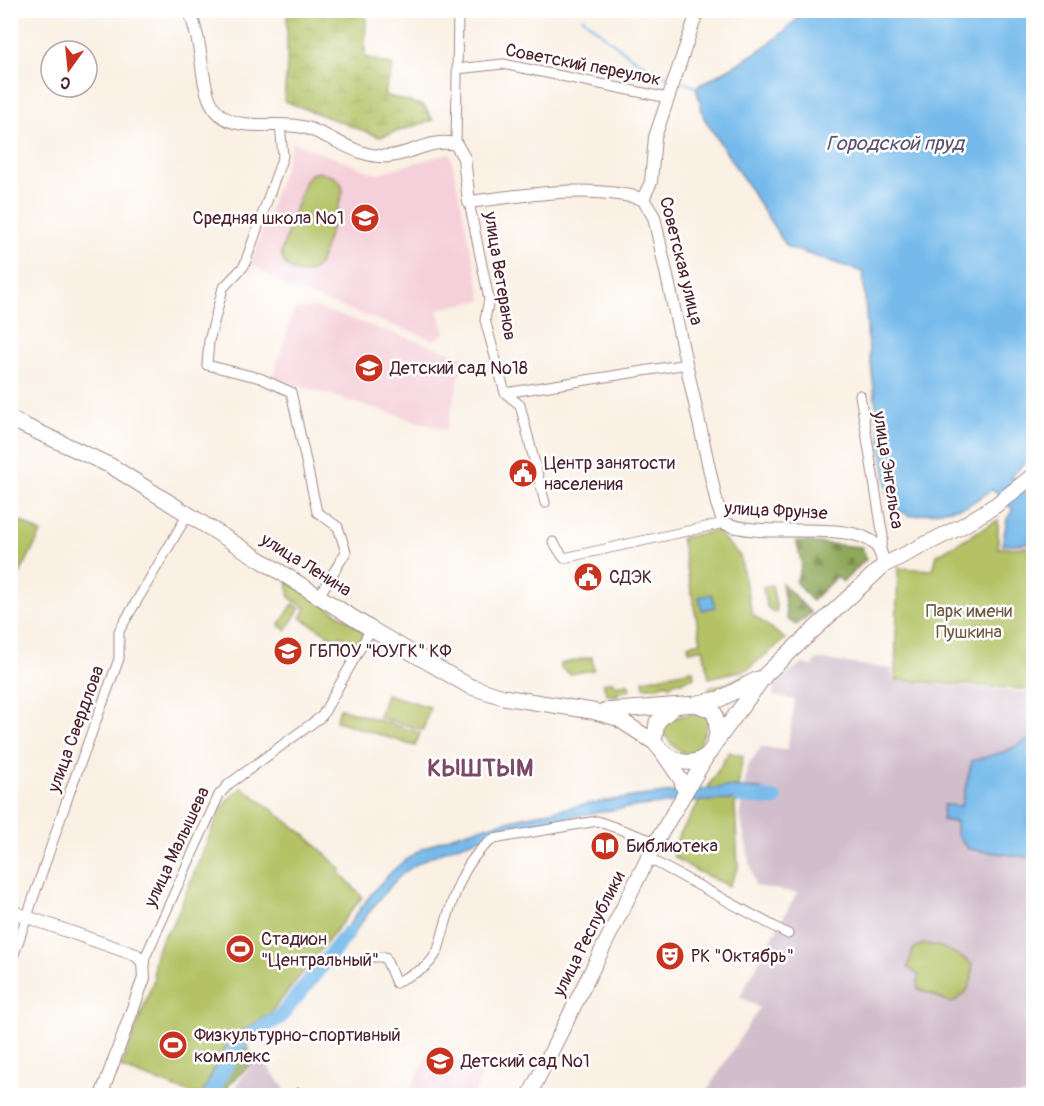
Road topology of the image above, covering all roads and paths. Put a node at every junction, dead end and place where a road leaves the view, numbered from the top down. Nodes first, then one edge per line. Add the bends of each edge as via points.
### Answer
1 (190, 10) edge
2 (458, 10) edge
3 (698, 10) edge
4 (457, 69) junction
5 (668, 98) junction
6 (280, 125) junction
7 (456, 144) junction
8 (643, 199) junction
9 (470, 202) junction
10 (687, 364) junction
11 (505, 393) junction
12 (860, 395) dead end
13 (10, 419) edge
14 (1031, 476) edge
15 (544, 503) dead end
16 (188, 514) junction
17 (724, 523) junction
18 (553, 542) dead end
19 (882, 558) junction
20 (319, 596) junction
21 (371, 629) junction
22 (766, 674) junction
23 (696, 704) junction
24 (674, 707) junction
25 (592, 711) junction
26 (656, 745) junction
27 (711, 749) junction
28 (684, 790) junction
29 (656, 842) junction
30 (648, 858) junction
31 (10, 910) edge
32 (28, 917) junction
33 (788, 934) dead end
34 (370, 957) dead end
35 (143, 962) junction
36 (10, 966) edge
37 (101, 1095) edge
38 (529, 1095) edge

1 - 6 street via 207,98 217,115 242,124
2 - 4 street, улица Ветеранов
3 - 5 street, Советская улица
4 - 5 street, Советский переулок via 503,64
4 - 7 street, улица Ветеранов
5 - 8 street, Советская улица via 655,136 651,182
6 - 7 street via 309,129 377,155 389,156 436,143
6 - 20 street via 283,156 244,266 223,288 207,365 260,378 291,392 317,512 338,527 346,552
7 - 9 street, улица Ветеранов via 464,158
8 - 9 street via 622,193 545,192
8 - 10 street, Советская улица via 654,217
9 - 11 street, улица Ветеранов via 489,299 485,320
10 - 11 street
10 - 17 street, Советская улица
11 - 15 street, улица Ветеранов via 520,405
12 - 19 street, улица Энгельса via 883,537
13 - 16 main road, улица Ленина via 111,466
14 - 19 main road via 996,506 962,526
16 - 20 main road, улица Ленина
16 - 32 street, улица Свердлова via 119,630 119,659
17 - 18 street, улица Фрунзе via 564,558
17 - 19 street, улица Фрунзе via 752,529 847,533 867,539
19 - 22 main road
20 - 21 main road, улица Ленина
21 - 25 main road, улица Ленина via 469,686 536,704
21 - 35 street, улица Малышева via 322,716 219,795
22 - 23 main road via 720,699
22 - 27 main road
23 - 24 main road
23 - 27 main road via 714,712 718,731
24 - 25 main road
24 - 26 main road via 657,722
25 - 26 main road via 630,724
26 - 27 main road via 678,762 688,764 696,763
26 - 28 main road
27 - 28 main road, улица Республики
28 - 29 main road, улица Республики
29 - 30 main road, улица Республики
29 - 34 street via 597,821 494,839 482,847 466,871 438,950 426,967 396,983 385,957
30 - 33 street
30 - 38 main road, улица Республики
31 - 32 street
32 - 35 street via 135,955
32 - 36 street, улица Свердлова
35 - 37 street, улица Малышева via 144,978

